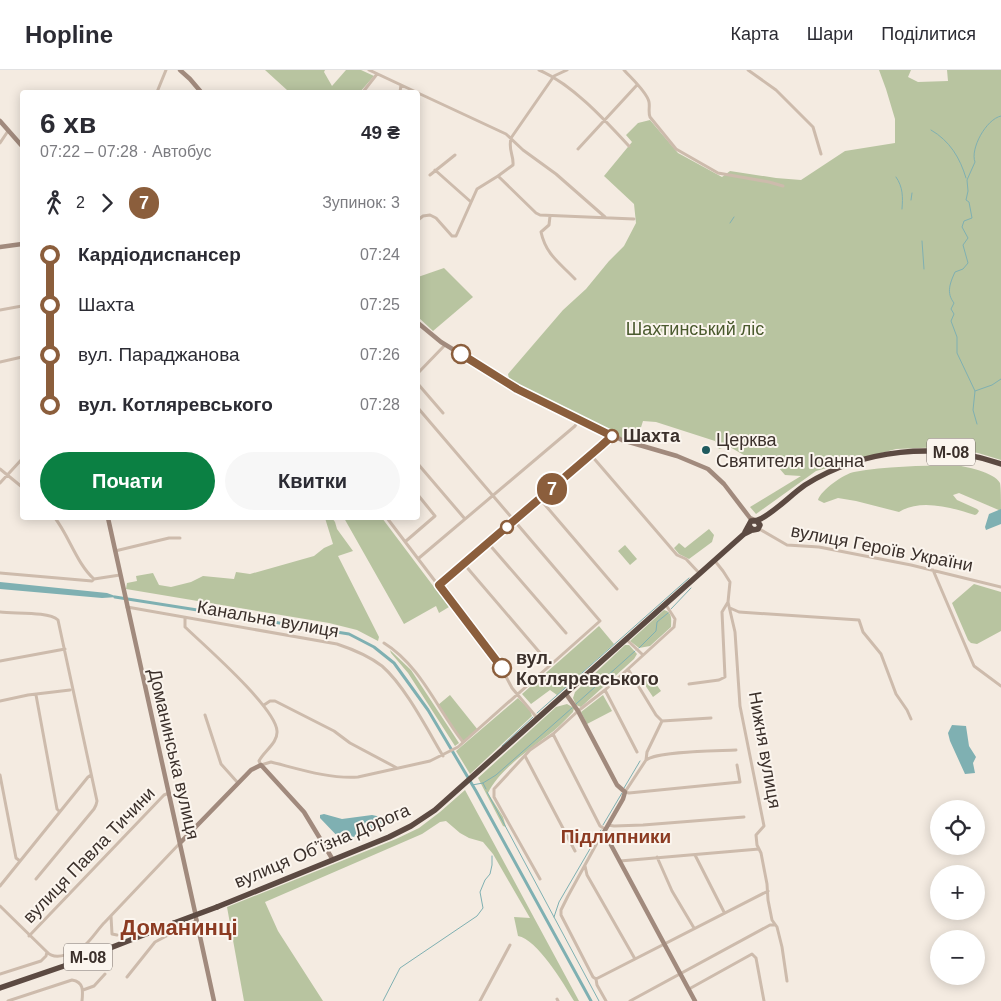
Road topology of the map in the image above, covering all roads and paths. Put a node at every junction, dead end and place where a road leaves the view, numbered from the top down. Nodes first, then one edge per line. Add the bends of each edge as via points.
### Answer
1 (166, 70) edge
2 (180, 70) edge
3 (369, 70) edge
4 (539, 70) edge
5 (567, 70) edge
6 (624, 70) edge
7 (748, 70) edge
8 (377, 74) junction
9 (554, 76) junction
10 (401, 85) junction
11 (637, 85) junction
12 (158, 90) edge
13 (200, 90) edge
14 (365, 90) edge
15 (400, 90) edge
16 (411, 90) edge
17 (420, 94) edge
18 (605, 120) junction
19 (0, 121) edge
20 (8, 130) junction
21 (511, 138) junction
22 (0, 143) edge
23 (20, 144) edge
24 (629, 146) dead end
25 (578, 149) dead end
26 (822, 154) dead end
27 (455, 155) dead end
28 (435, 170) junction
29 (430, 175) dead end
30 (498, 176) junction
31 (782, 186) dead end
32 (471, 202) junction
33 (550, 216) junction
34 (606, 217) junction
35 (420, 218) edge
36 (634, 219) dead end
37 (20, 244) edge
38 (0, 247) edge
39 (575, 279) dead end
40 (20, 306) edge
41 (0, 310) edge
42 (420, 324) edge
43 (445, 344) junction
44 (20, 357) edge
45 (0, 362) edge
46 (420, 371) edge
47 (420, 386) edge
48 (420, 410) edge
49 (443, 413) dead end
50 (579, 420) junction
51 (612, 436) junction
52 (591, 455) junction
53 (20, 461) edge
54 (1001, 464) edge
55 (420, 466) edge
56 (0, 469) edge
57 (8, 475) junction
58 (0, 483) edge
59 (20, 486) edge
60 (492, 496) junction
61 (420, 497) edge
62 (540, 499) junction
63 (465, 519) junction
64 (57, 520) edge
65 (108, 520) edge
66 (389, 520) edge
67 (514, 521) junction
68 (755, 524) junction
69 (180, 538) dead end
70 (406, 542) junction
71 (488, 543) junction
72 (115, 551) junction
73 (419, 558) junction
74 (715, 561) junction
75 (464, 564) junction
76 (933, 570) junction
77 (0, 573) edge
78 (700, 574) junction
79 (120, 575) junction
80 (94, 579) junction
81 (439, 585) junction
82 (1001, 587) edge
83 (617, 589) dead end
84 (728, 602) junction
85 (127, 604) junction
86 (666, 605) junction
87 (730, 608) junction
88 (0, 612) edge
89 (185, 618) junction
90 (566, 633) dead end
91 (627, 640) junction
92 (384, 643) dead end
93 (65, 649) junction
94 (541, 654) dead end
95 (643, 655) junction
96 (0, 661) edge
97 (628, 669) junction
98 (690, 684) dead end
99 (1001, 686) edge
100 (70, 690) dead end
101 (605, 690) junction
102 (566, 694) junction
103 (36, 695) junction
104 (518, 695) junction
105 (0, 702) edge
106 (264, 705) junction
107 (578, 711) junction
108 (205, 715) dead end
109 (711, 718) dead end
110 (538, 719) junction
111 (911, 720) dead end
112 (662, 722) junction
113 (553, 734) junction
114 (463, 742) junction
115 (736, 750) dead end
116 (637, 752) dead end
117 (445, 755) junction
118 (525, 756) junction
119 (646, 760) junction
120 (386, 763) junction
121 (262, 765) junction
122 (737, 765) dead end
123 (398, 768) junction
124 (384, 772) junction
125 (0, 775) edge
126 (91, 775) junction
127 (238, 783) junction
128 (625, 792) junction
129 (169, 793) junction
130 (59, 811) junction
131 (744, 817) dead end
132 (605, 829) junction
133 (180, 843) junction
134 (759, 849) junction
135 (575, 851) dead end
136 (695, 855) junction
137 (656, 857) junction
138 (333, 860) junction
139 (20, 861) junction
140 (620, 861) junction
141 (585, 866) junction
142 (36, 879) dead end
143 (540, 879) dead end
144 (0, 886) edge
145 (768, 891) junction
146 (0, 906) edge
147 (195, 912) dead end
148 (724, 912) junction
149 (110, 916) junction
150 (196, 919) joint
151 (775, 925) junction
152 (694, 928) junction
153 (117, 935) dead end
154 (29, 936) junction
155 (664, 944) junction
156 (510, 945) dead end
157 (47, 952) junction
158 (635, 960) junction
159 (0, 974) edge
160 (105, 974) dead end
161 (681, 974) junction
162 (128, 977) dead end
163 (596, 979) junction
164 (787, 981) dead end
165 (0, 988) edge
166 (689, 989) junction
167 (83, 990) junction
168 (8, 1001) edge
169 (82, 1001) edge
170 (214, 1001) edge
171 (480, 1001) edge
172 (606, 1001) edge
173 (630, 1001) edge
174 (695, 1001) edge
175 (764, 1001) edge

1 - 12 street
2 - 13 street
3 - 8 street
4 - 9 street
5 - 9 street
6 - 11 street
7 - 26 street via 776,90 813,127
8 - 10 street
8 - 14 street
9 - 18 street
9 - 21 street
10 - 15 street
10 - 16 street
11 - 18 street
11 - 31 street via 650,103 650,117 682,153 721,175
17 - 21 street
18 - 24 street
18 - 25 street
19 - 20 street
20 - 22 street
20 - 23 street
21 - 30 street via 509,146 513,165
21 - 34 street
27 - 28 street
28 - 29 street
28 - 32 street
30 - 32 street via 477,189
30 - 33 street via 536,213
32 - 35 street via 454,237 433,216 426,214
33 - 34 street
33 - 39 street via 549,225 541,232 543,242 557,263
34 - 36 street
37 - 38 street
40 - 41 street
42 - 43 street
43 - 46 street
43 - 50 street via 502,380
44 - 45 street
47 - 49 street
48 - 60 street
50 - 51 street
50 - 60 street
51 - 52 street
51 - 68 street via 708,469
52 - 62 street
52 - 78 street via 677,555 686,559
53 - 57 street
54 - 68 highway, вулиця Обʼїзна Дорога / М-08 via 945,451 903,452 876,457 843,466 814,480
55 - 63 street
56 - 57 street
57 - 58 street
57 - 59 street
60 - 63 street
60 - 67 street
61 - 70 street via 435,516
62 - 67 street
62 - 83 street
63 - 73 street
64 - 80 street via 84,568
65 - 72 street, Доманинська вулиця
66 - 70 street
67 - 71 street
67 - 104 street via 600,621
68 - 74 highway, вулиця Обʼїзна Дорога / М-08
68 - 76 street, вулиця Героїв України via 787,545 819,547
69 - 72 street
70 - 73 street
71 - 75 street
71 - 90 street
72 - 79 street, Доманинська вулиця
73 - 81 street
74 - 78 highway, вулиця Обʼїзна Дорога / М-08
74 - 84 street via 729,580
75 - 81 street
75 - 94 street
76 - 82 street, вулиця Героїв України
76 - 99 street via 974,666
77 - 80 street
78 - 86 highway, вулиця Обʼїзна Дорога / М-08
79 - 80 street
79 - 85 street, Доманинська вулиця
81 - 104 street
84 - 87 street
84 - 98 street via 722,612 725,677
85 - 89 street, Канальна вулиця
85 - 129 street, Доманинська вулиця
86 - 91 highway, вулиця Обʼїзна Дорога / М-08
86 - 95 street via 675,625
87 - 111 street via 739,612 859,620 863,632 881,654 896,694
87 - 134 street, Нижня вулиця via 735,632 740,706 764,826 756,835
88 - 93 street via 55,617 60,623
89 - 106 street via 186,627
89 - 117 street, Канальна вулиця via 337,644 367,657 383,668 397,684
91 - 95 street
91 - 102 highway, вулиця Обʼїзна Дорога / М-08
92 - 114 street via 414,669
93 - 96 street
93 - 126 street
95 - 97 street
97 - 101 street
97 - 112 street
100 - 103 street
101 - 107 street
101 - 116 street
102 - 107 street
102 - 110 highway, вулиця Обʼїзна Дорога / М-08
103 - 105 street
103 - 130 street
104 - 110 street
104 - 114 street
106 - 120 street via 275,701 334,731
106 - 121 street via 274,721 277,735 259,760
107 - 113 street
107 - 128 street via 617,785
108 - 127 street via 221,764
109 - 112 street
110 - 138 highway, вулиця Обʼїзна Дорога / М-08 via 435,810 389,837
112 - 119 street
113 - 118 street
113 - 132 street via 600,826
114 - 117 street
115 - 119 street via 667,754
117 - 123 street
118 - 135 street
118 - 143 street via 499,782 494,797
119 - 128 street
120 - 123 street
120 - 124 street
121 - 124 street via 271,762 342,777
121 - 127 street via 251,770
121 - 138 street via 304,812
122 - 128 street via 740,782
123 - 124 street
125 - 139 street via 16,858
126 - 130 street
126 - 142 street via 96,807
127 - 133 street
128 - 132 street
129 - 133 street, Доманинська вулиця
129 - 154 street, вулиця Павла Тичини
130 - 139 street
131 - 132 street
132 - 140 street
132 - 141 street
133 - 147 street, Доманинська вулиця
133 - 149 street
134 - 136 street
134 - 145 street, Нижня вулиця
136 - 137 street
136 - 148 street
137 - 140 street
137 - 152 street
138 - 165 highway, вулиця Обʼїзна Дорога / М-08, bridge via 174,924
139 - 144 street
140 - 155 street
141 - 158 street
141 - 163 street via 561,910 561,918
145 - 148 street
145 - 151 street, Нижня вулиця
146 - 154 street
148 - 152 street
149 - 153 street via 112,934
149 - 157 street via 86,944 76,950 57,957
150 - 162 street via 155,942
150 - 170 street
151 - 161 street
151 - 164 street, Нижня вулиця
152 - 155 street
154 - 157 street
155 - 158 street
155 - 161 street
156 - 171 street
157 - 159 street via 41,961
158 - 163 street
160 - 167 street via 94,986
161 - 166 street
161 - 173 street
163 - 172 street
166 - 174 street
166 - 175 street via 752,954 756,958
167 - 168 street via 78,981 72,980
167 - 169 street

